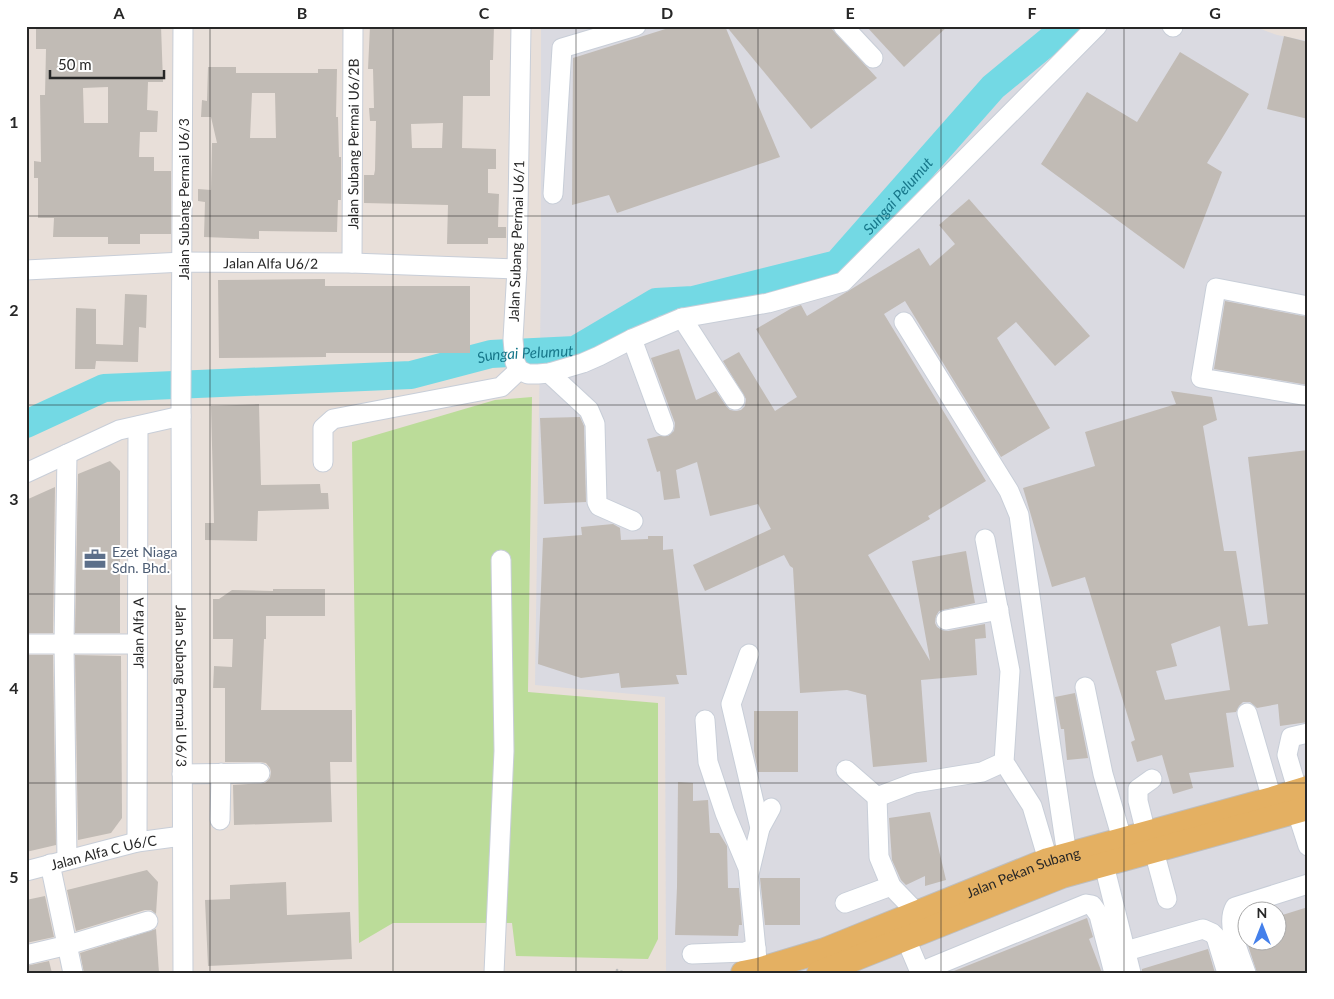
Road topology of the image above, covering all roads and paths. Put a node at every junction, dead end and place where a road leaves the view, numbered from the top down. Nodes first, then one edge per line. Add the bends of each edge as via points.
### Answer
1 (183, 26) edge
2 (353, 26) edge
3 (521, 26) edge
4 (844, 26) edge
5 (1097, 26) edge
6 (625, 28) edge
7 (586, 34) edge
8 (873, 58) dead end
9 (554, 194) dead end
10 (183, 262) junction
11 (352, 263) junction
12 (26, 270) edge
13 (516, 270) junction
14 (1308, 306) edge
15 (682, 318) junction
16 (904, 322) dead end
17 (632, 339) junction
18 (517, 366) junction
19 (549, 373) junction
20 (1308, 396) edge
21 (735, 400) dead end
22 (181, 407) junction
23 (138, 426) junction
24 (664, 426) dead end
25 (67, 454) junction
26 (323, 462) dead end
27 (26, 472) edge
28 (633, 521) dead end
29 (986, 539) dead end
30 (501, 560) dead end
31 (999, 610) junction
32 (946, 620) dead end
33 (26, 644) edge
34 (64, 644) junction
35 (137, 644) junction
36 (749, 654) dead end
37 (1085, 687) dead end
38 (1247, 713) dead end
39 (705, 720) dead end
40 (1308, 733) edge
41 (1004, 762) junction
42 (846, 770) dead end
43 (260, 773) dead end
44 (182, 774) junction
45 (221, 774) junction
46 (1152, 779) dead end
47 (876, 797) junction
48 (1272, 799) junction
49 (1303, 800) edge
50 (771, 808) dead end
51 (220, 820) dead end
52 (760, 828) junction
53 (182, 836) junction
54 (1122, 839) junction
55 (137, 842) junction
56 (1150, 842) junction
57 (1308, 846) edge
58 (1058, 858) junction
59 (58, 862) junction
60 (1104, 865) junction
61 (26, 870) edge
62 (749, 875) junction
63 (1308, 884) edge
64 (891, 886) junction
65 (1167, 899) dead end
66 (845, 903) dead end
67 (917, 913) junction
68 (148, 920) dead end
69 (906, 939) junction
70 (68, 945) junction
71 (1126, 951) junction
72 (692, 954) dead end
73 (26, 955) edge
74 (183, 964) edge
75 (753, 964) edge
76 (617, 971) edge
77 (73, 973) edge
78 (173, 973) edge
79 (494, 973) edge
80 (625, 973) edge
81 (819, 973) edge
82 (919, 973) edge
83 (1114, 973) edge
84 (1131, 973) edge
85 (1227, 973) edge
86 (1246, 973) edge

1 - 10 street, Jalan Subang Permai U6/3
2 - 11 street, Jalan Subang Permai U6/2B
3 - 13 street, Jalan Subang Permai U6/1
4 - 8 street
5 - 15 street via 843,282 768,303
6 - 7 street
7 - 9 street via 562,48
10 - 11 street, Jalan Alfa U6/2
10 - 12 street, Jalan Alfa U6/2
10 - 22 street, Jalan Subang Permai U6/3
11 - 13 street, Jalan Alfa U6/2
13 - 18 street, Jalan Subang Permai U6/1 via 513,339
14 - 20 street via 1216,288 1201,378
15 - 17 street
15 - 21 street
16 - 58 street via 1009,491 1019,515 1049,734
17 - 19 street via 583,363
17 - 24 street
18 - 19 street via 528,374
18 - 26 street via 501,387 332,419 323,428
19 - 28 street via 593,417 597,502
22 - 23 street
22 - 44 street, Jalan Subang Permai U6/3
23 - 25 street via 119,430
23 - 35 street, Jalan Alfa A
25 - 27 street
25 - 34 street
29 - 31 street
30 - 79 street via 504,751
31 - 32 street
31 - 41 street via 1010,671
33 - 34 street
34 - 35 street
34 - 59 street
35 - 55 street, Jalan Alfa A
36 - 52 street via 731,704
37 - 54 street via 1102,774
38 - 48 street
39 - 62 street via 708,762
40 - 49 street via 1291,738 1287,755
41 - 47 street via 982,772 914,783
41 - 58 street via 1032,806
42 - 47 street
43 - 45 street
44 - 45 street
44 - 53 street, Jalan Subang Permai U6/3
45 - 51 street
46 - 56 street via 1138,789 1138,801
47 - 64 street via 879,857
48 - 49 main road, Jalan Pekan Subang
48 - 56 main road, Jalan Pekan Subang
49 - 56 main road, Jalan Pekan Subang
49 - 57 street
50 - 52 street
52 - 62 street
53 - 55 street, Jalan Alfa C U6/C
53 - 74 street, Jalan Subang Permai U6/3
54 - 56 main road, Jalan Pekan Subang
54 - 58 main road, Jalan Pekan Subang
55 - 59 street, Jalan Alfa C U6/C
56 - 60 main road, Jalan Pekan Subang
56 - 65 street
58 - 67 main road, Jalan Pekan Subang
59 - 61 street, Jalan Alfa C U6/C
59 - 70 street
60 - 69 main road, Jalan Pekan Subang via 1062,876
60 - 71 street
62 - 75 street
63 - 86 street via 1235,907 1231,918 1232,930
64 - 66 street
64 - 67 street
67 - 75 main road, Jalan Pekan Subang via 825,950
68 - 70 street
69 - 81 main road, Jalan Pekan Subang
69 - 82 street
70 - 73 street
70 - 77 street
71 - 84 street
71 - 85 street via 1203,929 1216,937
72 - 75 street via 745,952
74 - 78 street
76 - 80 path
82 - 83 street via 1086,904 1092,905 1099,915

